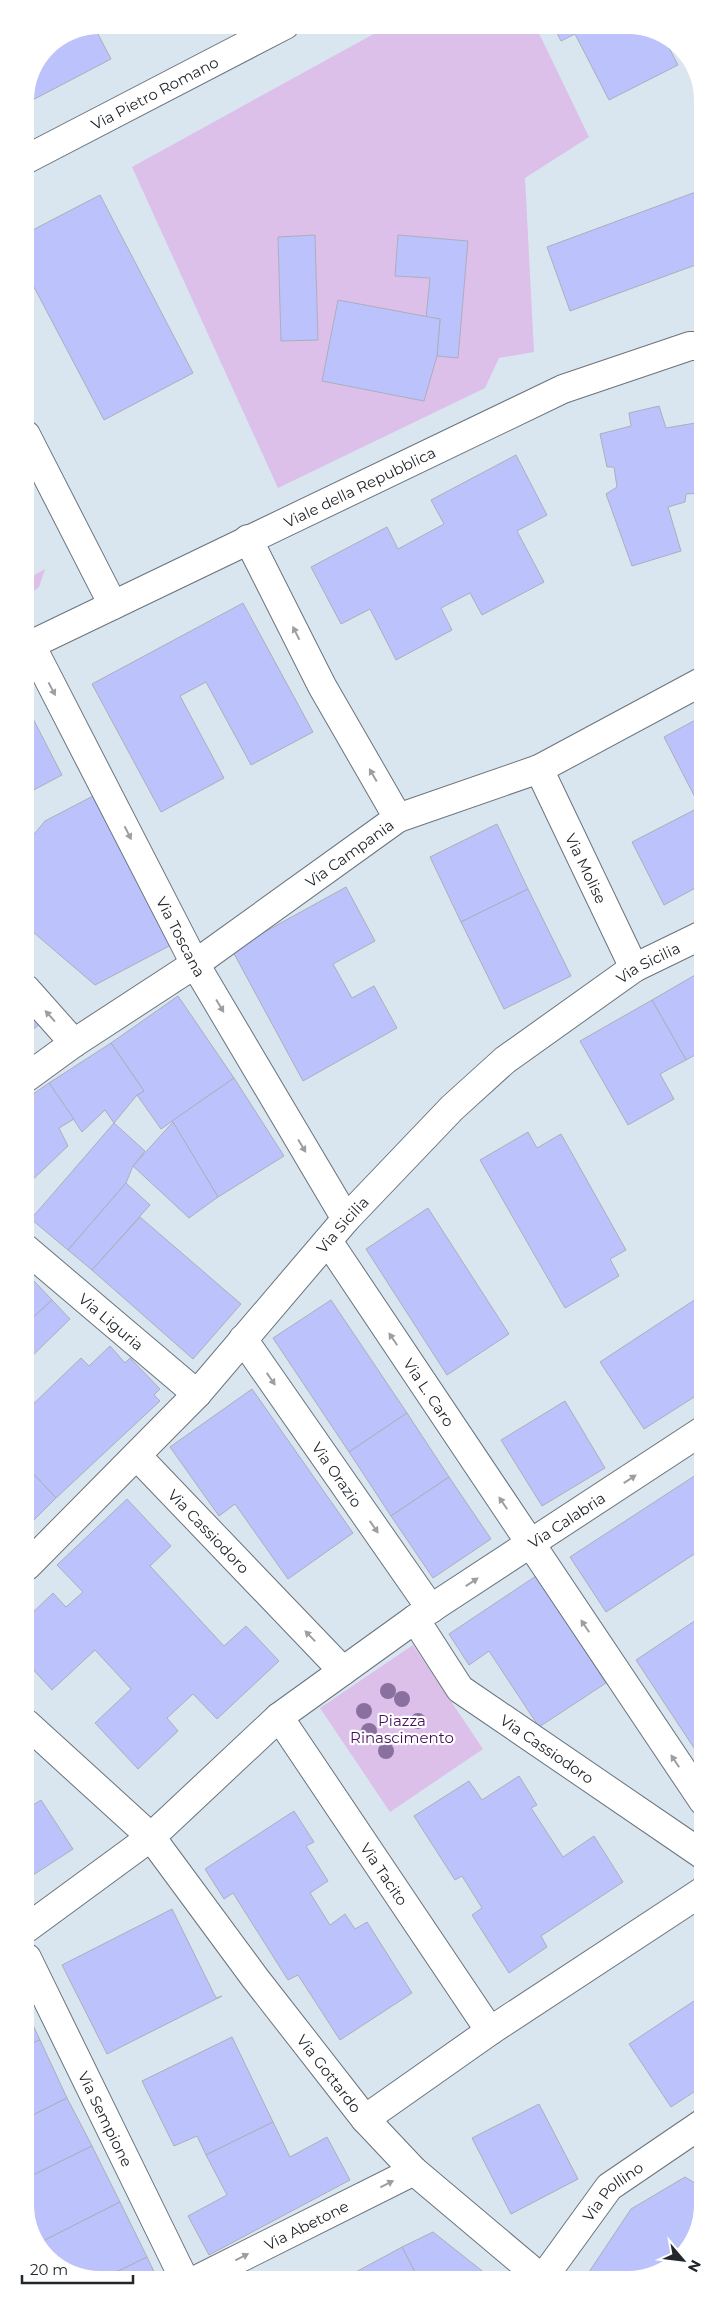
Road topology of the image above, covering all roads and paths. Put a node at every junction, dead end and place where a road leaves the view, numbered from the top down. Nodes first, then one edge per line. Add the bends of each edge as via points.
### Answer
1 (269, 34) edge
2 (34, 155) edge
3 (694, 342) edge
4 (34, 451) edge
5 (248, 539) junction
6 (113, 605) junction
7 (34, 643) edge
8 (34, 657) edge
9 (694, 686) edge
10 (539, 769) junction
11 (398, 818) junction
12 (694, 939) edge
13 (195, 964) junction
14 (634, 968) junction
15 (34, 998) edge
16 (74, 1043) junction
17 (34, 1072) edge
18 (346, 1219) junction
19 (328, 1241) junction
20 (34, 1255) edge
21 (243, 1339) junction
22 (197, 1394) junction
23 (694, 1436) edge
24 (138, 1456) junction
25 (530, 1544) junction
26 (34, 1558) edge
27 (423, 1614) junction
28 (343, 1671) junction
29 (279, 1718) junction
30 (34, 1730) edge
31 (694, 1789) edge
32 (151, 1837) junction
33 (694, 1849) edge
34 (694, 1897) edge
35 (34, 1923) edge
36 (34, 1972) edge
37 (490, 2031) junction
38 (365, 2119) junction
39 (694, 2129) edge
40 (414, 2171) junction
41 (180, 2271) edge
42 (214, 2271) edge
43 (534, 2271) edge
44 (547, 2271) edge

1 - 2 street, Via Pietro Romano
3 - 5 street, Viale della Repubblica via 563,390
4 - 6 street
5 - 6 street, Viale della Repubblica
11 -> 5 street via 322,686
6 - 7 street, Viale della Repubblica
8 -> 13 street, Via Toscana
9 - 10 street, Via Campania
10 - 11 street, Via Campania
10 - 14 street, Via Molise
11 - 13 street, Via Campania
12 - 14 street, Via Sicilia
13 - 16 street, Via Campania
13 -> 18 street, Via Toscana
14 - 18 street, Via Sicilia via 505,1060 452,1108
16 -> 15 street
16 - 17 street, Via Campania
18 - 19 street, Via Sicilia
19 - 21 street, Via Sicilia
25 -> 19 street, Via L. Caro
20 - 22 street, Via Liguria
21 - 22 street, Via Sicilia
21 -> 27 street, Via Orazio
22 - 24 street, Via Sicilia
25 -> 23 street, Via Calabria
24 - 26 street, Via Sicilia
28 -> 24 street, Via Cassiodoro
27 -> 25 street, Via Calabria
31 -> 25 street
27 - 28 street
27 - 33 street, Via Cassiodoro via 460,1689
28 - 29 street
29 - 32 street
29 - 37 street, Via Tacito
30 - 32 street, Via Gottardo
32 - 35 street
32 - 38 street, Via Gottardo
34 - 37 street
36 - 41 street, Via Sempione
37 - 38 street
38 - 40 street, Via Gottardo
39 - 44 street, Via Pollino via 609,2187
42 -> 40 street, Via Abetone
40 - 43 street, Via Gottardo

